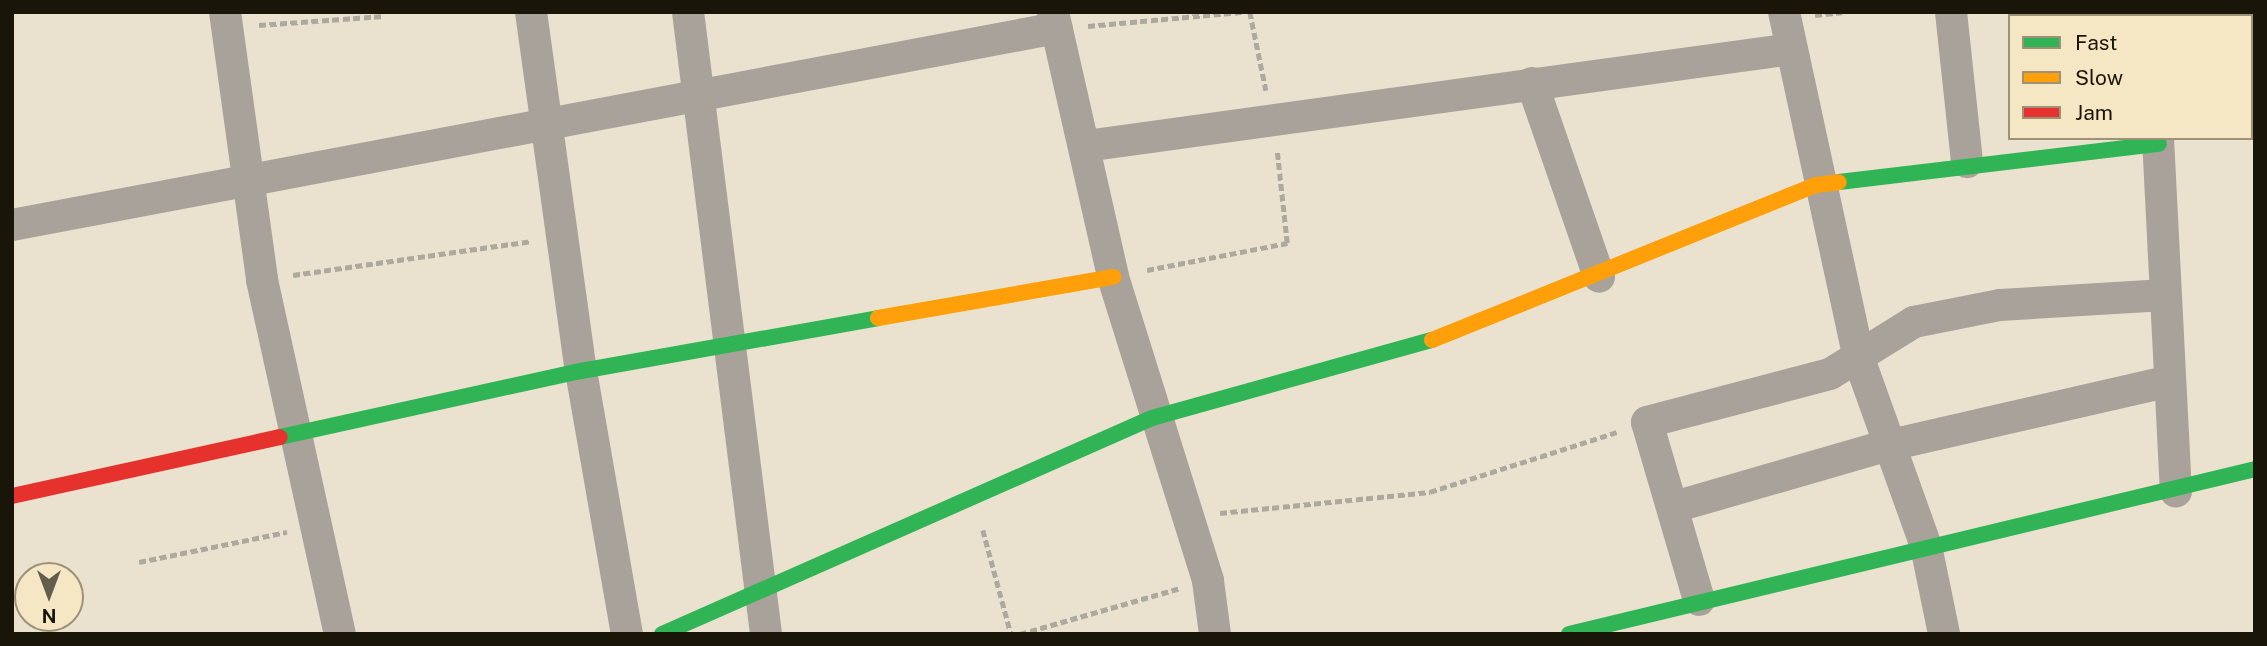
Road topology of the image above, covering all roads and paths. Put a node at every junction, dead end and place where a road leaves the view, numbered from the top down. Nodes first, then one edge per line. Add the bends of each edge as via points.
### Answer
1 (531, 12) edge
2 (688, 12) edge
3 (1241, 12) edge
4 (1250, 12) edge
5 (1784, 12) edge
6 (1951, 12) edge
7 (384, 16) dead end
8 (226, 20) edge
9 (1055, 20) edge
10 (1791, 49) junction
11 (1532, 83) junction
12 (698, 94) junction
13 (1272, 119) junction
14 (549, 124) junction
15 (2158, 141) edge
16 (1086, 146) junction
17 (1967, 162) junction
18 (247, 183) junction
19 (1816, 185) junction
20 (12, 225) edge
21 (563, 236) junction
22 (1113, 277) junction
23 (1599, 277) junction
24 (262, 280) junction
25 (2165, 295) junction
26 (730, 344) junction
27 (1858, 359) junction
28 (581, 371) junction
29 (2171, 381) junction
30 (1152, 418) junction
31 (1647, 422) junction
32 (296, 433) junction
33 (1886, 446) junction
34 (2255, 468) edge
35 (973, 492) junction
36 (2176, 492) junction
37 (12, 496) edge
38 (1674, 508) junction
39 (1184, 516) junction
40 (318, 526) junction
41 (1926, 546) junction
42 (139, 562) dead end
43 (1208, 580) junction
44 (758, 588) junction
45 (1699, 600) junction
46 (340, 634) edge
47 (627, 634) edge
48 (663, 634) edge
49 (766, 634) edge
50 (1011, 634) edge
51 (1020, 634) edge
52 (1215, 634) edge
53 (1569, 634) edge
54 (1944, 634) edge

1 - 14 street
2 - 12 street
3 - 9 path
4 - 13 path
5 - 10 street
6 - 17 street
7 - 8 path
8 - 18 street
9 - 12 street
9 - 16 street
10 - 11 street
10 - 19 street
11 - 13 street
11 - 23 street
12 - 14 street
12 - 26 street
13 - 16 street
13 - 22 path via 1287,243
14 - 18 street
14 - 21 street
15 - 17 street
15 - 25 street
16 - 22 street
17 - 19 street
18 - 20 street
18 - 24 street
19 - 23 street
19 - 27 street
21 - 24 path
21 - 28 street
22 - 26 street
22 - 30 street
23 - 30 street via 1384,356
24 - 32 street
25 - 27 street via 2000,305 1931,318 1888,333
25 - 29 street
26 - 28 street
26 - 44 street
27 - 31 street via 1808,381
27 - 33 street
28 - 32 street
28 - 47 street
29 - 33 street
29 - 36 street
30 - 35 street
30 - 39 street
31 - 38 street
31 - 39 path via 1430,492
32 - 37 street
32 - 40 street
33 - 38 street
33 - 41 street
34 - 36 street
35 - 44 street
35 - 50 path
36 - 41 street
38 - 45 street
39 - 43 street
40 - 42 path
40 - 46 street
41 - 45 street
41 - 54 street
43 - 51 path
43 - 52 street
44 - 48 street
44 - 49 street
45 - 53 street

